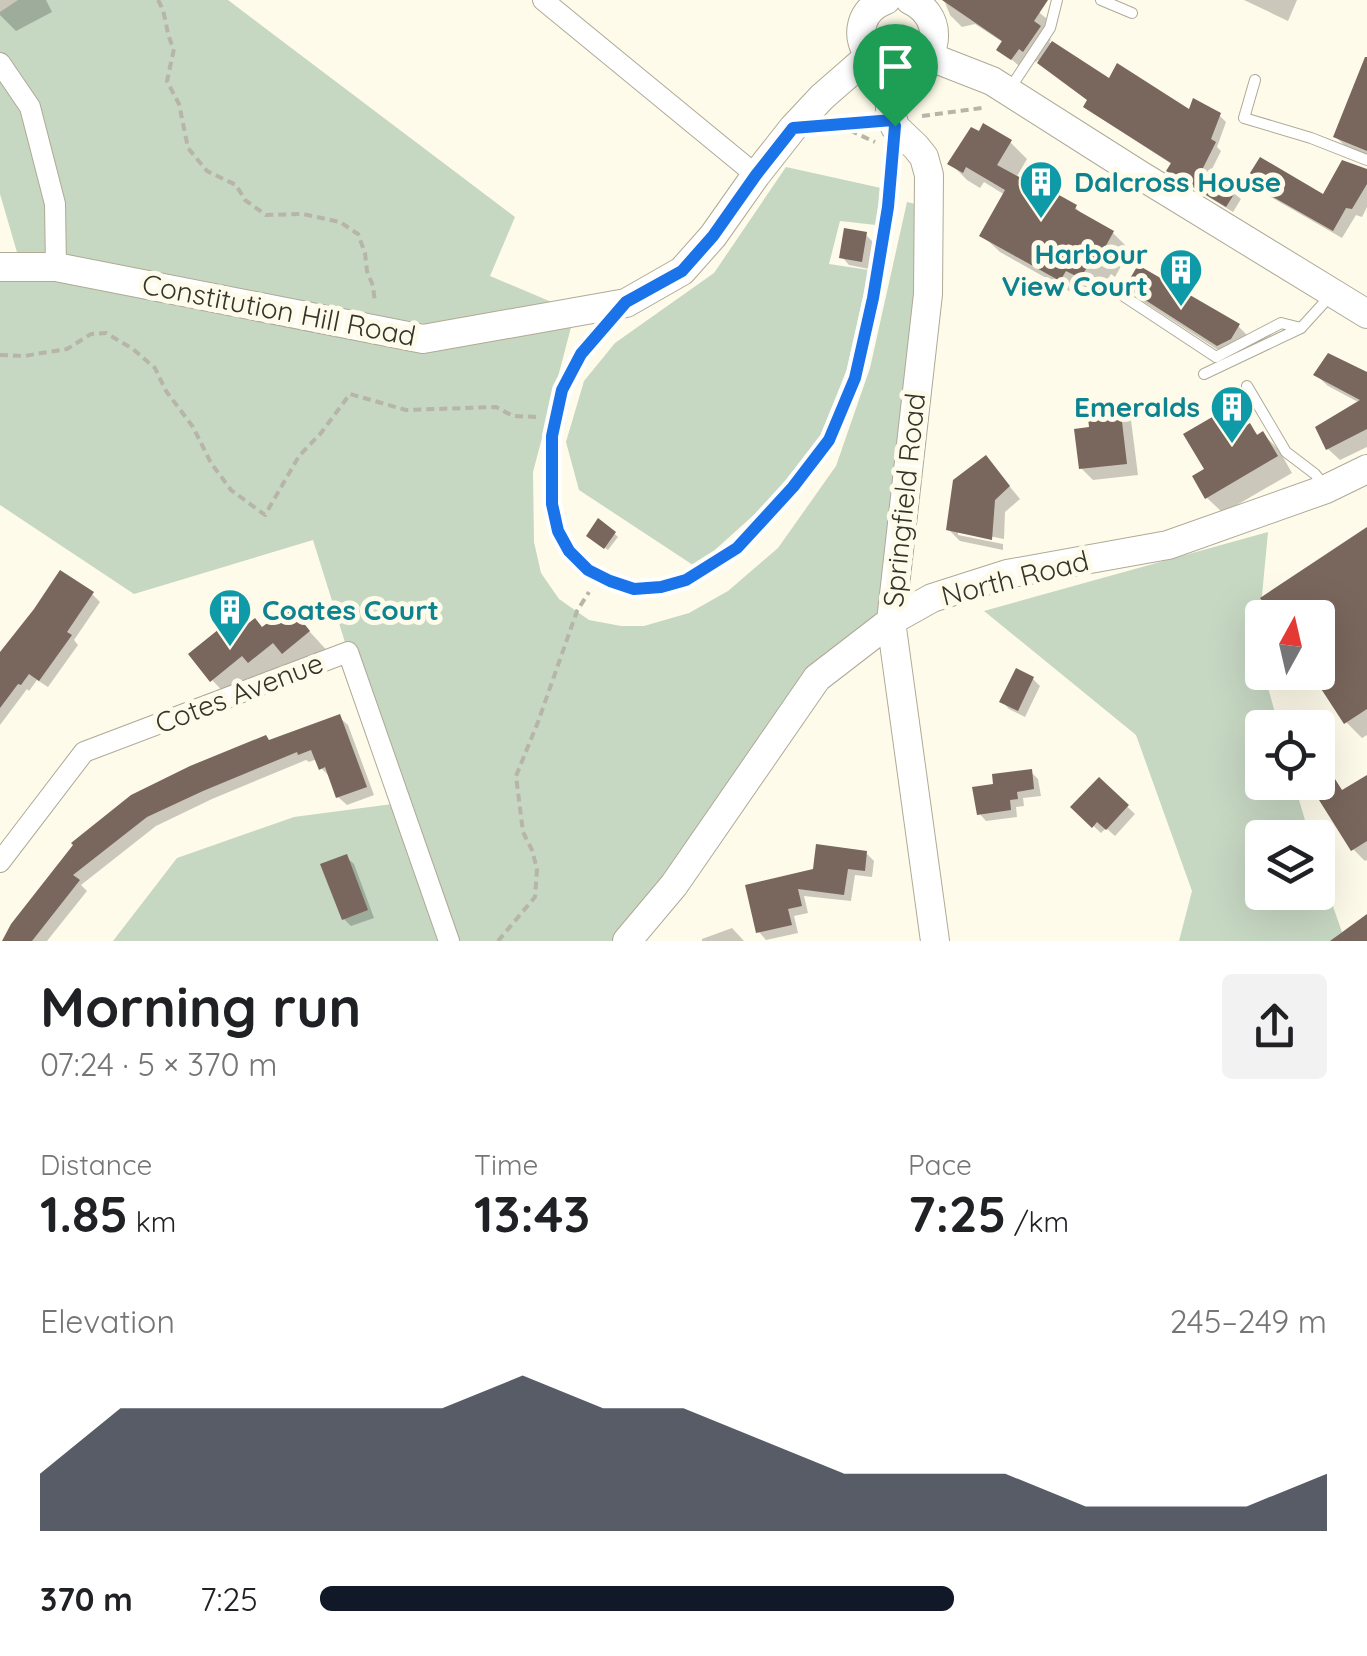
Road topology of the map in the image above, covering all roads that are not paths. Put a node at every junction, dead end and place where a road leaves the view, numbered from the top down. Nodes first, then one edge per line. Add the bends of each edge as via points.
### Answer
1 (543, 0) edge
2 (886, 0) edge
3 (910, 0) edge
4 (1057, 0) edge
5 (1101, 0) edge
6 (1132, 13) dead end
7 (928, 56) junction
8 (0, 63) edge
9 (879, 63) junction
10 (1254, 80) dead end
11 (1018, 96) junction
12 (894, 132) junction
13 (1367, 160) edge
14 (756, 175) junction
15 (56, 267) junction
16 (0, 268) edge
17 (1120, 293) dead end
18 (1332, 294) junction
19 (626, 302) junction
20 (1365, 304) edge
21 (1301, 328) junction
22 (1204, 374) dead end
23 (1247, 386) dead end
24 (1367, 468) edge
25 (1326, 489) junction
26 (890, 620) junction
27 (0, 862) edge
28 (449, 941) edge
29 (628, 941) edge
30 (935, 941) edge

1 - 14 street
2 - 9 street via 870,11 861,33
3 - 7 street via 933,25
4 - 11 lane
5 - 6 lane
7 - 9 street via 902,71
7 - 11 street
8 - 15 street via 30,106 55,204
9 - 12 street
9 - 14 street, Constitution Hill Road via 822,97
10 - 13 lane via 1244,118
11 - 18 street
12 - 19 lane via 869,314 855,378 829,440 737,548 686,580 661,587 634,589 588,570 558,531 552,504 552,436 562,390 581,354
12 - 26 street, Springfield Road via 916,146 929,175 928,294
14 - 19 street, Constitution Hill Road via 682,271
15 - 16 street, Constitution Hill Road
15 - 19 street, Constitution Hill Road via 423,339
17 - 21 lane via 1216,357 1281,323
18 - 20 street
18 - 21 lane
21 - 22 lane
23 - 25 lane via 1286,452
24 - 25 street, North Road
25 - 26 street, North Road via 1168,545 1007,574 932,598
26 - 29 street, North Road via 817,678
26 - 30 street, Springfield Road
27 - 28 street, Cotes Avenue via 84,752 348,652

